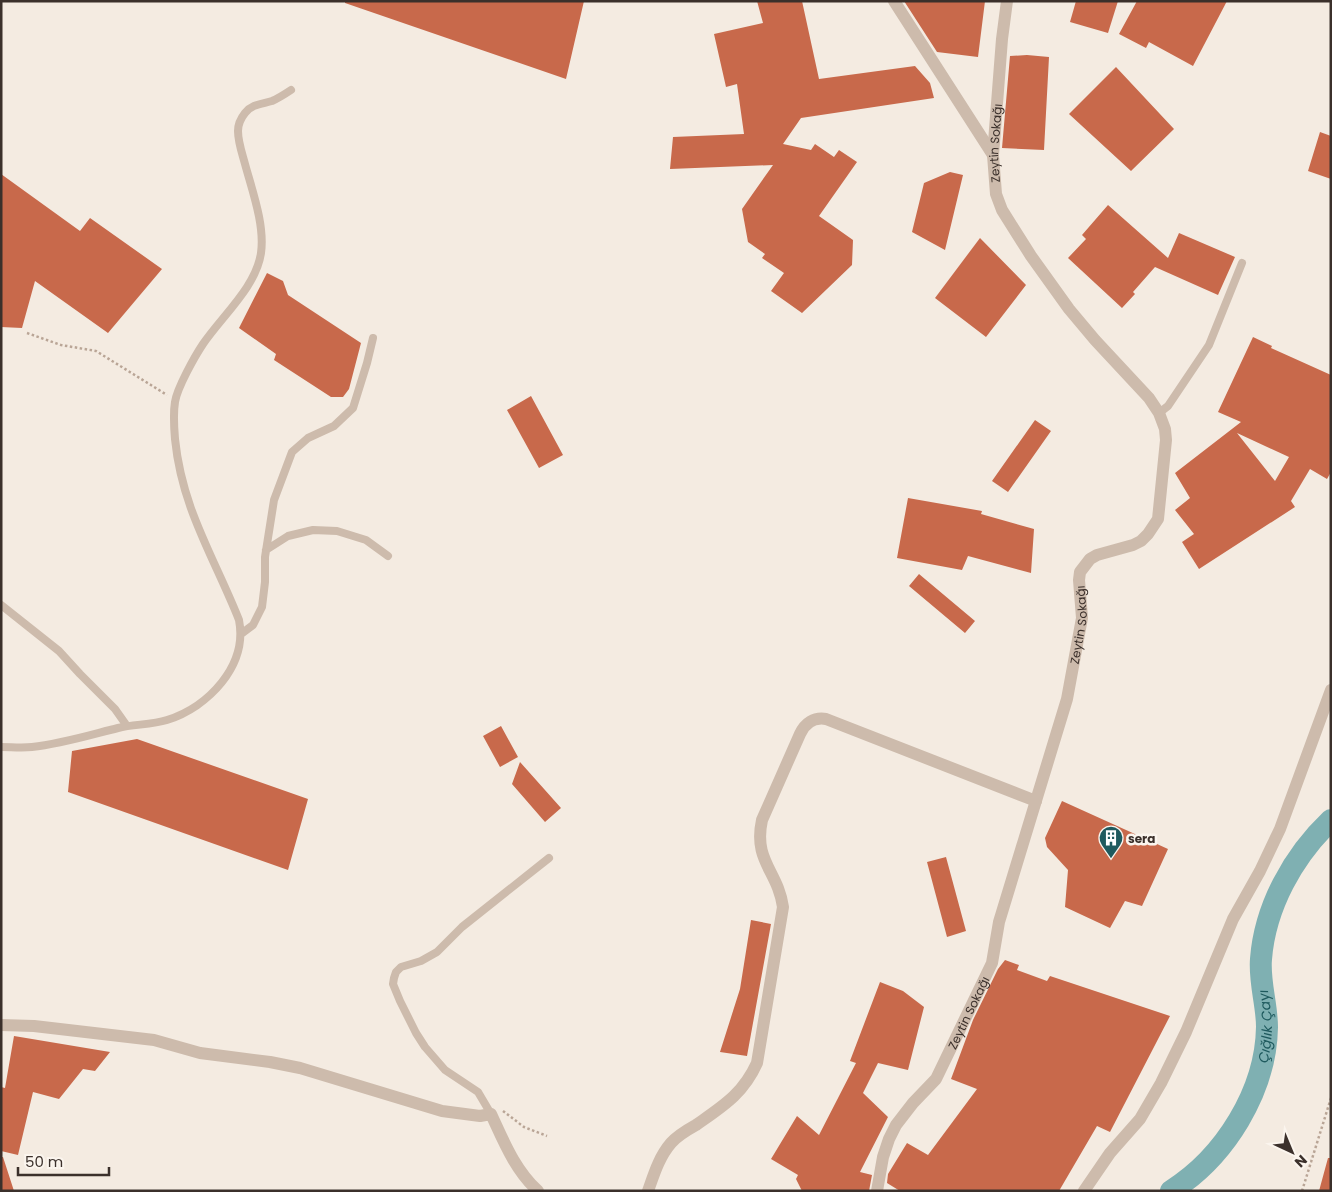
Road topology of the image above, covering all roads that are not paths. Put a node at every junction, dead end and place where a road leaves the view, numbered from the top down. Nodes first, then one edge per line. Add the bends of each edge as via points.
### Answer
1 (894, 1) edge
2 (1008, 1) edge
3 (291, 90) dead end
4 (993, 155) junction
5 (1242, 263) dead end
6 (372, 338) dead end
7 (1159, 413) junction
8 (266, 550) junction
9 (388, 556) dead end
10 (1, 605) edge
11 (242, 634) junction
12 (1331, 690) edge
13 (127, 726) junction
14 (1, 747) edge
15 (1036, 801) junction
16 (549, 858) dead end
17 (1, 1025) edge
18 (491, 1114) junction
19 (538, 1191) edge
20 (648, 1191) edge
21 (877, 1191) edge
22 (1084, 1191) edge

1 - 4 street
2 - 4 street, Zeytin Sokağı
3 - 11 lane via 257,104 241,118 238,130 240,147 258,213 262,244 259,260 249,284 200,349 175,400 174,429 182,483
4 - 7 street, Zeytin Sokağı via 996,194 1002,210 1031,256 1082,325
5 - 7 lane via 1209,345 1168,406
6 - 8 lane via 353,408 334,426 308,438 292,452 274,500
7 - 15 street, Zeytin Sokağı via 1165,428 1166,451 1158,519 1140,541 1097,555 1080,572 1082,618 1067,700
8 - 9 lane via 288,536 313,530 337,531 366,540
8 - 11 lane via 262,607 252,625
10 - 13 lane via 59,651 115,709
11 - 13 lane via 240,648 228,673 209,696 167,720
12 - 22 street via 1280,828 1233,919 1161,1083 1140,1119 1110,1153
13 - 14 lane via 38,746
15 - 20 street via 826,719 807,724 760,829 761,853 778,884 783,907 757,1063 735,1096 672,1142 656,1166
15 - 21 street, Zeytin Sokağı via 1000,922 992,963 938,1074 904,1113 889,1139
16 - 18 lane via 462,927 437,952 401,967 394,978 400,1001 425,1046 445,1070 478,1092
17 - 18 street via 154,1040 200,1052 300,1068 442,1110 480,1116
18 - 19 street via 515,1163

